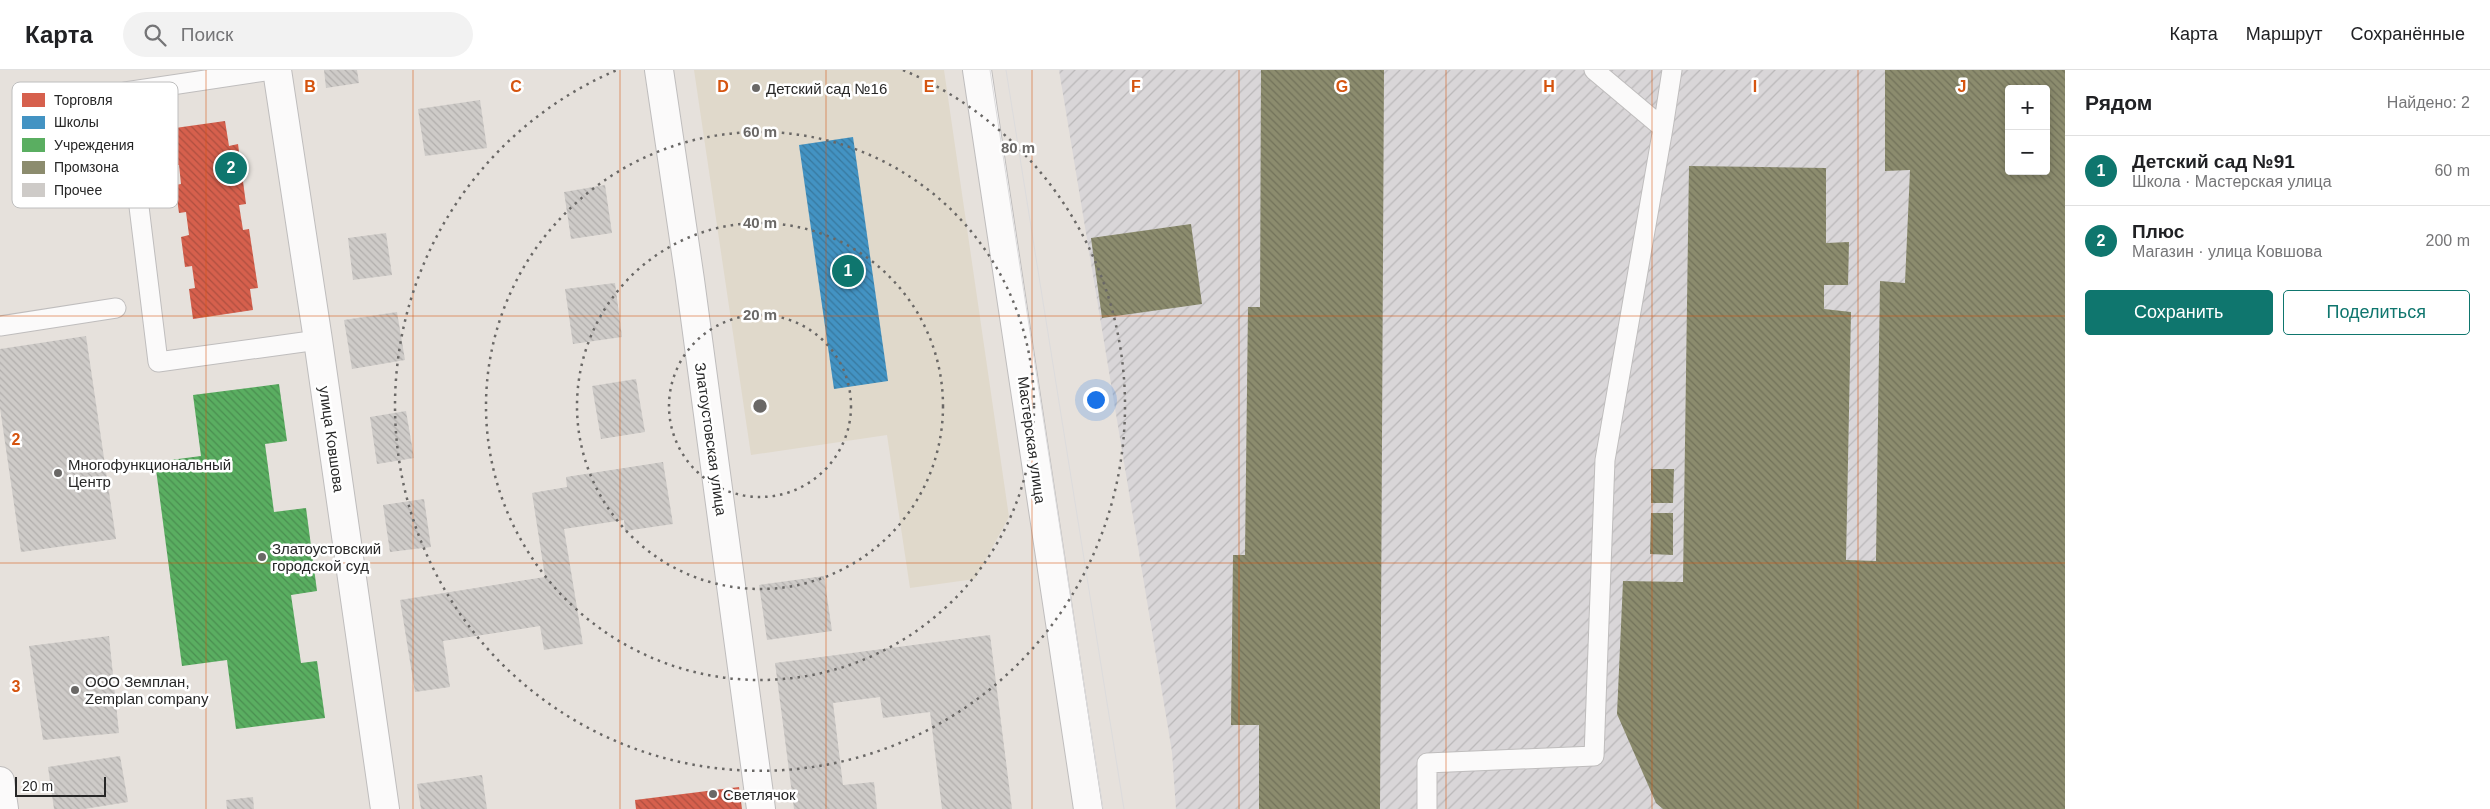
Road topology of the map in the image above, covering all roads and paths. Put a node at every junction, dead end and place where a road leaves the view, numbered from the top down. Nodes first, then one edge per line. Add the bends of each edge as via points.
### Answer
1 (272, 70) edge
2 (277, 70) edge
3 (659, 70) edge
4 (977, 70) edge
5 (1594, 70) edge
6 (1672, 70) edge
7 (178, 84) edge
8 (1663, 128) junction
9 (139, 208) edge
10 (116, 308) dead end
11 (0, 326) edge
12 (318, 340) junction
13 (0, 781) edge
14 (4, 809) edge
15 (385, 809) edge
16 (761, 809) edge
17 (1088, 809) edge
18 (1427, 809) edge

1 - 7 lane
2 - 12 main road, улица Ковшова
3 - 16 main road, Златоустовская улица
4 - 17 main road, Мастерская улица
5 - 8 lane
6 - 8 lane
8 - 18 lane via 1604,460 1594,756 1427,763
9 - 12 lane via 158,362
10 - 11 lane
12 - 15 main road, улица Ковшова
13 - 14 main road

